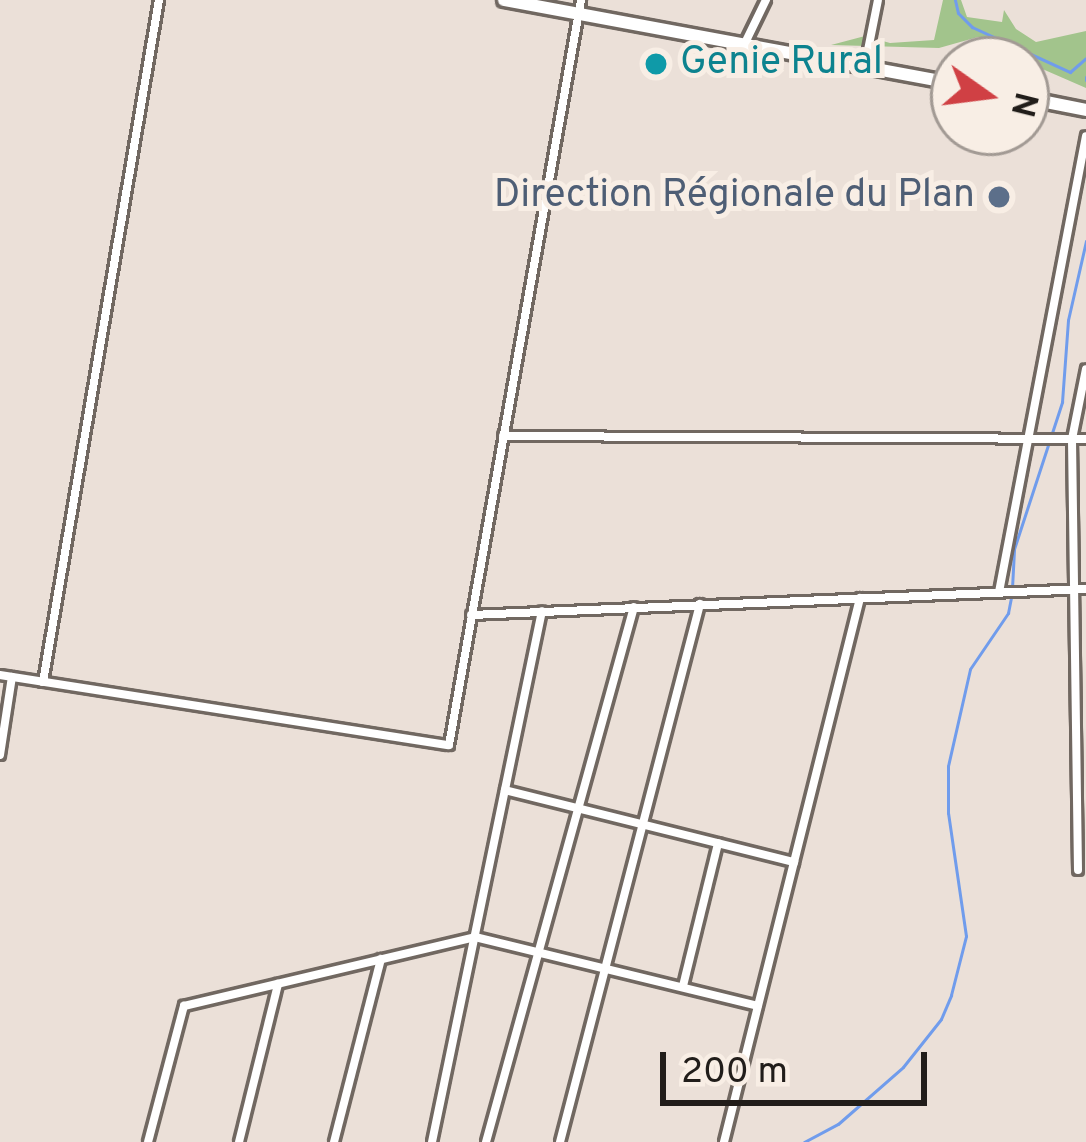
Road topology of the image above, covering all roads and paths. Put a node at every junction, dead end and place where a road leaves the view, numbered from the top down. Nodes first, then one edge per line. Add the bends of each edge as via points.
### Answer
1 (159, 0) edge
2 (505, 0) edge
3 (766, 0) edge
4 (878, 0) edge
5 (580, 6) edge
6 (745, 43) junction
7 (865, 65) junction
8 (930, 78) edge
9 (1050, 103) edge
10 (1086, 110) edge
11 (1086, 136) edge
12 (1086, 369) edge
13 (503, 436) junction
14 (1028, 436) junction
15 (1072, 439) junction
16 (1086, 440) edge
17 (1086, 589) edge
18 (1072, 590) junction
19 (999, 592) junction
20 (860, 598) junction
21 (700, 604) junction
22 (634, 607) junction
23 (542, 611) junction
24 (472, 615) junction
25 (0, 675) edge
26 (12, 677) junction
27 (43, 682) junction
28 (0, 755) edge
29 (505, 790) junction
30 (578, 808) junction
31 (643, 824) junction
32 (718, 843) junction
33 (794, 862) junction
34 (1078, 870) dead end
35 (475, 937) junction
36 (538, 952) junction
37 (381, 959) junction
38 (605, 968) junction
39 (278, 984) junction
40 (682, 986) junction
41 (758, 1006) junction
42 (148, 1142) edge
43 (238, 1142) edge
44 (334, 1142) edge
45 (432, 1142) edge
46 (486, 1142) edge
47 (560, 1142) edge
48 (724, 1142) edge

1 - 27 street
2 - 5 main road
3 - 6 street
4 - 7 street
5 - 6 main road
5 - 13 street
6 - 7 main road
7 - 8 main road
9 - 10 main road
11 - 14 street
12 - 15 street
13 - 14 street
13 - 24 street
14 - 15 street
14 - 19 street
15 - 16 street
15 - 18 street
17 - 18 street
18 - 19 street
18 - 34 street
19 - 20 street
20 - 21 street
20 - 33 street
21 - 22 street
21 - 31 street
22 - 23 street
22 - 30 street
23 - 24 street
23 - 29 street
24 - 27 street via 449,745
25 - 26 street
26 - 27 street
26 - 28 street
29 - 30 street
29 - 35 street
30 - 31 street
30 - 36 street
31 - 32 street
31 - 38 street
32 - 33 street
32 - 40 street
33 - 41 street
35 - 36 street
35 - 37 street
35 - 45 street
36 - 38 street
36 - 46 street
37 - 39 street
37 - 44 street
38 - 40 street
38 - 47 street
39 - 42 street via 184,1006
39 - 43 street
40 - 41 street
41 - 48 street

